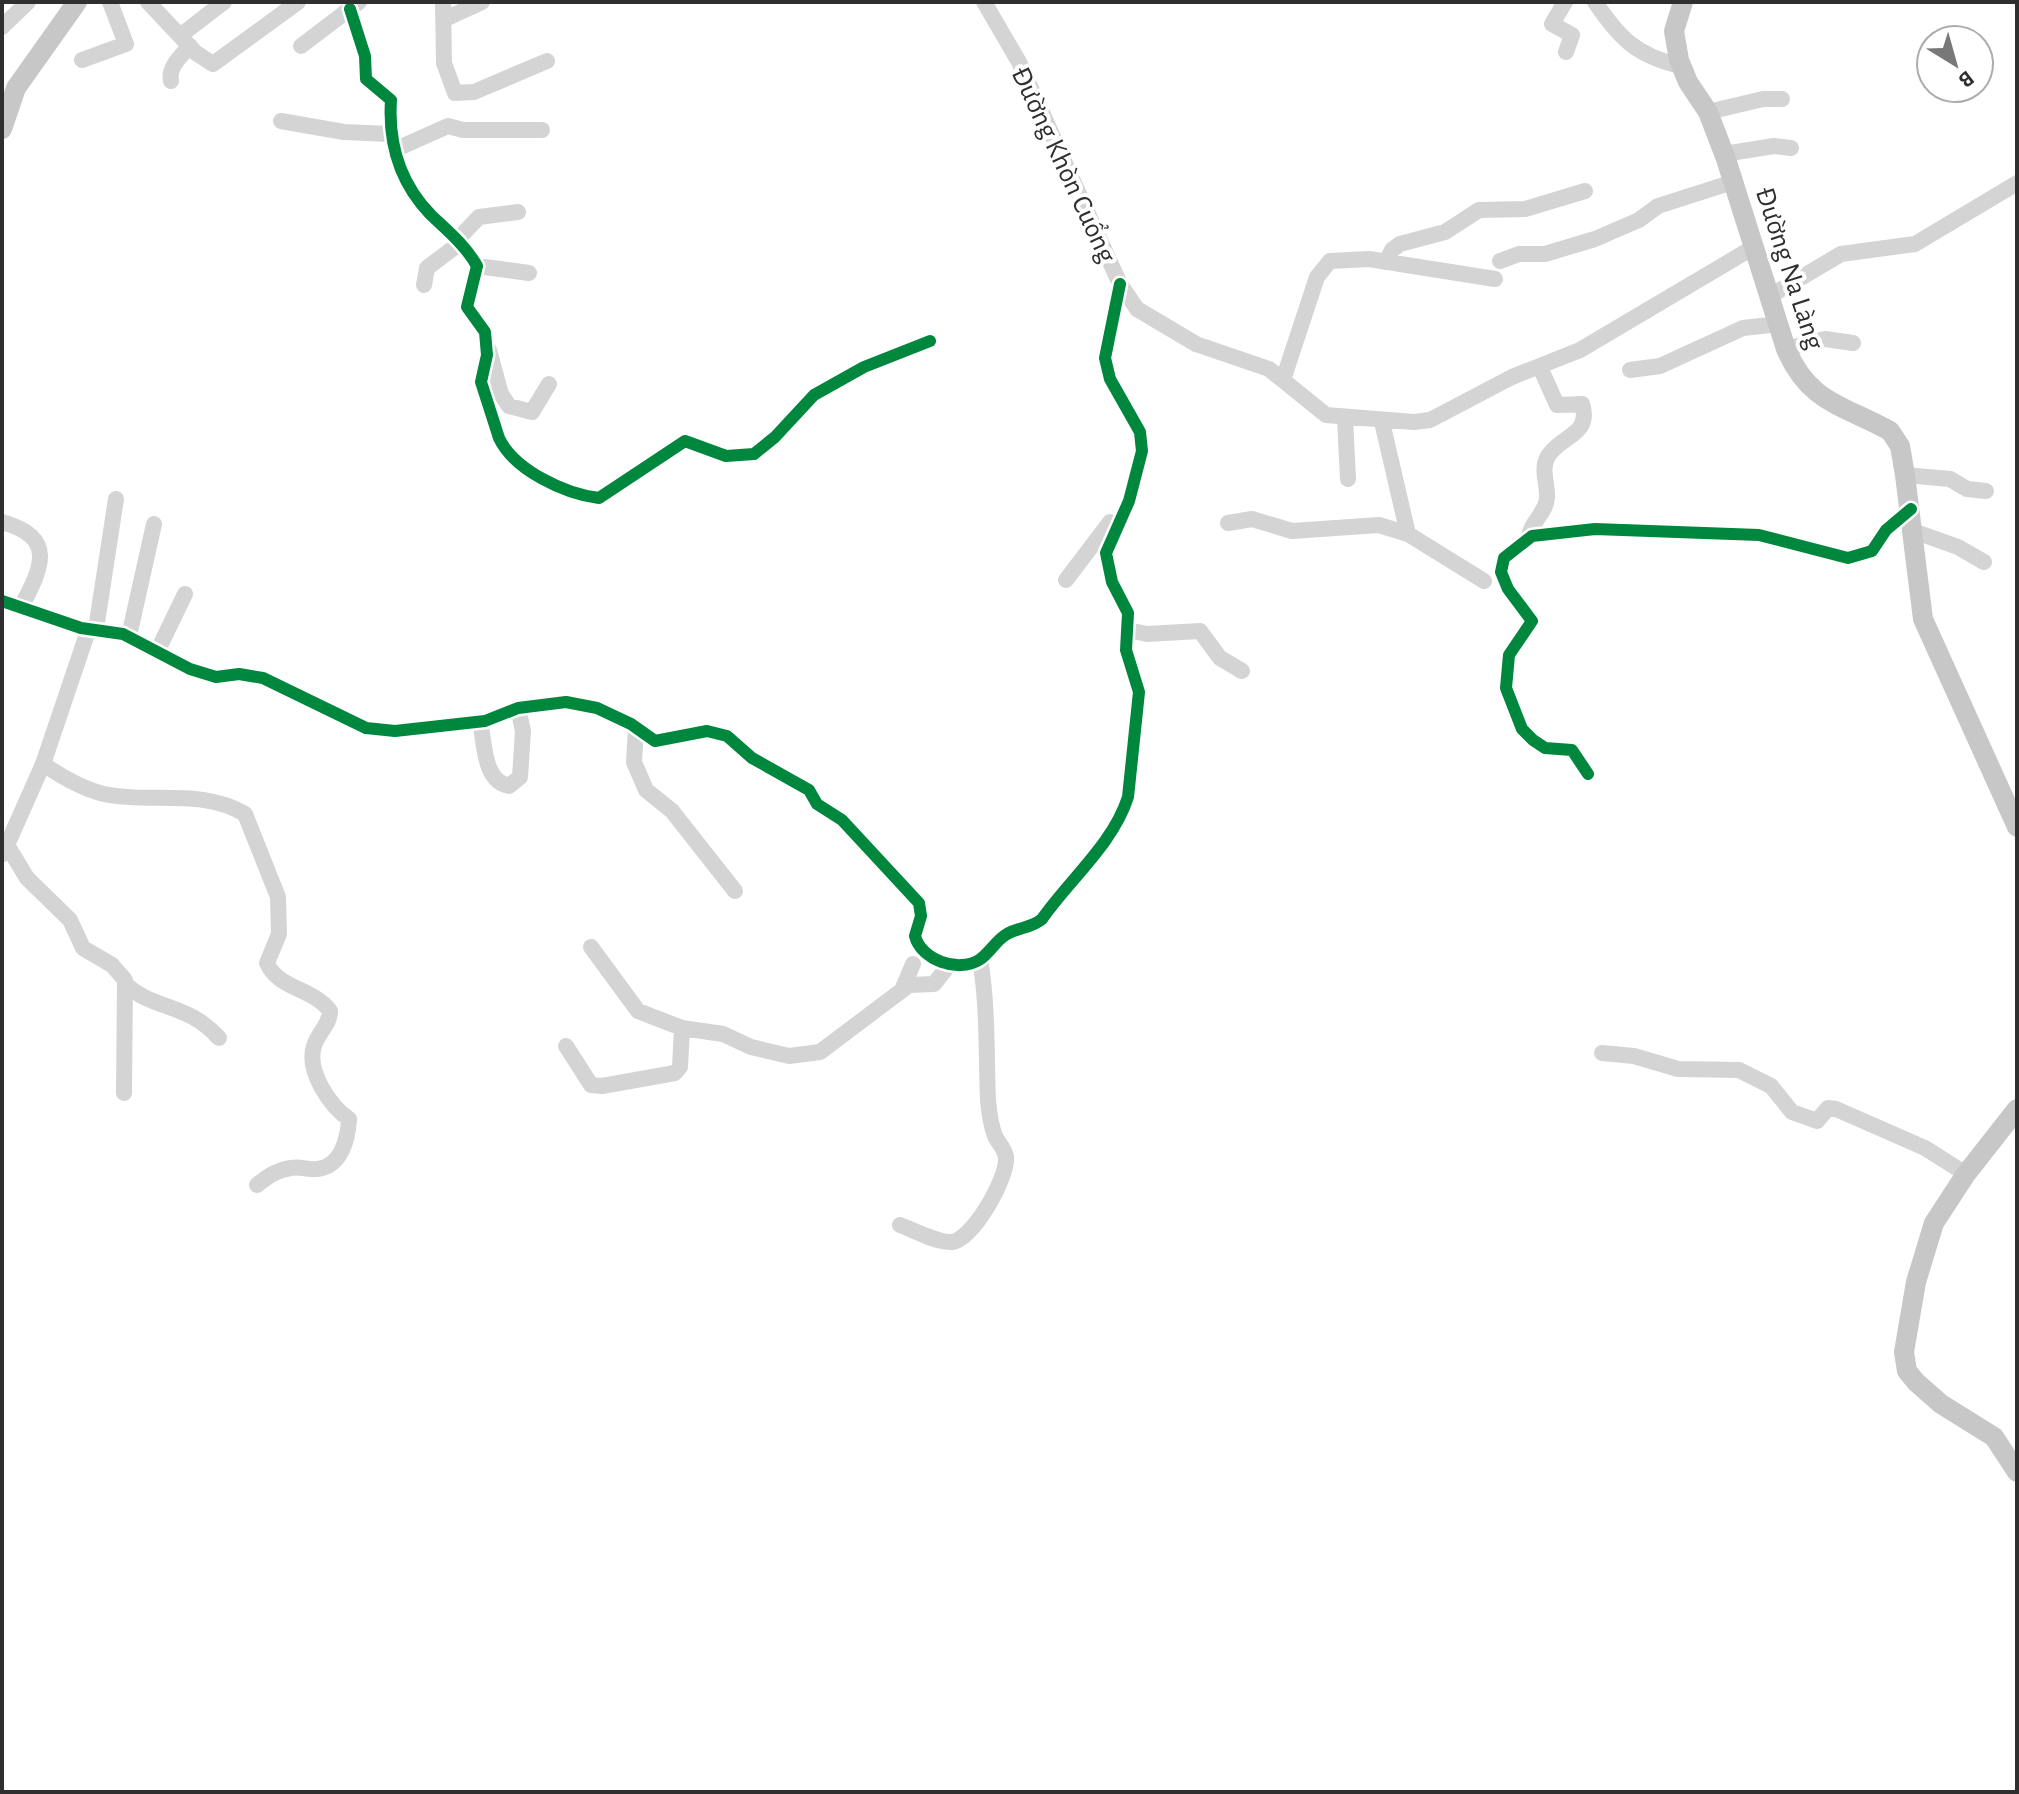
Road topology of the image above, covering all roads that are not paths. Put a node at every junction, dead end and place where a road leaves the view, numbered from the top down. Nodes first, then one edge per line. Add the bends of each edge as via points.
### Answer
1 (28, 2) edge
2 (77, 2) edge
3 (110, 2) edge
4 (148, 2) edge
5 (224, 2) edge
6 (298, 2) edge
7 (482, 2) edge
8 (984, 2) edge
9 (1565, 2) edge
10 (1595, 2) edge
11 (1683, 2) edge
12 (354, 5) edge
13 (444, 11) edge
14 (2, 27) edge
15 (185, 40) junction
16 (301, 46) dead end
17 (1566, 52) dead end
18 (82, 60) dead end
19 (547, 61) dead end
20 (1681, 66) junction
21 (171, 81) dead end
22 (1782, 99) dead end
23 (1708, 112) junction
24 (281, 121) dead end
25 (2, 129) edge
26 (542, 130) dead end
27 (392, 142) junction
28 (1791, 148) dead end
29 (1724, 154) junction
30 (1733, 182) junction
31 (2017, 183) edge
32 (1585, 191) dead end
33 (518, 212) dead end
34 (458, 241) junction
35 (1754, 247) junction
36 (1500, 261) dead end
37 (1386, 262) junction
38 (477, 266) junction
39 (529, 273) dead end
40 (1495, 279) dead end
41 (1120, 284) junction
42 (424, 285) dead end
43 (1770, 296) junction
44 (1779, 324) junction
45 (930, 341) dead end
46 (1853, 343) dead end
47 (487, 345) junction
48 (1786, 349) junction
49 (1540, 367) junction
50 (1630, 370) dead end
51 (1283, 380) junction
52 (549, 384) dead end
53 (1345, 418) junction
54 (1382, 422) junction
55 (1905, 475) junction
56 (1348, 479) dead end
57 (1986, 491) dead end
58 (116, 499) dead end
59 (1126, 509) junction
60 (1911, 509) junction
61 (2, 522) edge
62 (1228, 523) dead end
63 (154, 524) dead end
64 (1913, 531) junction
65 (1408, 534) junction
66 (1529, 537) junction
67 (1984, 562) dead end
68 (1066, 580) dead end
69 (1484, 581) dead end
70 (185, 594) dead end
71 (2, 601) edge
72 (21, 607) junction
73 (93, 628) junction
74 (1128, 630) junction
75 (129, 636) junction
76 (157, 652) junction
77 (1242, 671) dead end
78 (518, 708) junction
79 (480, 722) junction
80 (636, 729) junction
81 (43, 764) junction
82 (1588, 774) dead end
83 (2017, 827) edge
84 (5, 851) edge
85 (735, 891) dead end
86 (591, 947) dead end
87 (980, 959) junction
88 (913, 964) dead end
89 (949, 965) junction
90 (125, 984) junction
91 (902, 990) junction
92 (682, 1028) junction
93 (219, 1038) dead end
94 (566, 1046) dead end
95 (1602, 1053) dead end
96 (124, 1093) dead end
97 (2017, 1109) edge
98 (1966, 1174) junction
99 (257, 1185) dead end
100 (900, 1225) dead end
101 (2017, 1472) edge

1 - 14 street
2 - 25 main road via 16,88
3 - 18 street via 126,44
4 - 15 street
5 - 15 street
6 - 15 street via 213,64
7 - 13 street
8 - 41 street, Đường Khòn Cuổng via 1019,62
9 - 17 street via 1552,24 1572,35
10 - 20 street via 1621,39 1658,61
11 - 20 main road, Đường Na Làng via 1674,31
12 - 16 street
12 - 27 street via 366,79 391,100
13 - 19 street via 444,63 455,93 474,92
15 - 21 street
20 - 23 main road, Đường Na Làng
22 - 23 street
23 - 29 main road, Đường Na Làng
24 - 27 street
26 - 27 street via 448,126
27 - 34 street via 408,186
28 - 29 street
29 - 30 main road, Đường Na Làng
30 - 35 main road, Đường Na Làng
30 - 36 street via 1658,206 1595,239
31 - 43 street via 1915,244 1841,254
32 - 37 street via 1525,209 1479,210 1445,232 1398,245
33 - 34 street via 479,217
34 - 38 street
34 - 42 street via 427,268
35 - 43 main road, Đường Na Làng
35 - 49 street, Đường Khòn Cuổng via 1580,350
37 - 40 street
37 - 51 street via 1340,260 1323,267
38 - 39 street
38 - 47 street via 467,307 485,332
41 - 51 street, Đường Khòn Cuổng via 1137,309 1162,326 1196,344 1269,369
41 - 59 street via 1105,358 1116,392 1140,432 1142,451
43 - 44 main road, Đường Na Làng
44 - 48 main road, Đường Na Làng
44 - 50 street via 1743,328 1660,366
45 - 47 street via 864,367 814,395 754,454 726,456 685,441 599,498 539,476 503,446 483,395
46 - 48 street via 1825,339
47 - 52 street via 509,406 532,412
48 - 55 main road, Đường Na Làng via 1796,371 1819,396 1894,435
49 - 54 street, Đường Khòn Cuổng via 1430,420
49 - 66 street via 1557,405 1582,404 1585,420 1579,431 1553,448 1545,463 1547,501
51 - 53 street, Đường Khòn Cuổng via 1326,415
53 - 54 street, Đường Khòn Cuổng
53 - 56 street
54 - 65 street
55 - 57 street via 1950,479 1967,489
55 - 60 main road, Đường Na Làng
58 - 73 street
59 - 68 street via 1116,514
59 - 74 street via 1106,553 1112,582 1128,613
60 - 64 main road, Đường Na Làng
60 - 66 street via 1886,530 1872,551 1848,558 1759,535 1595,529
61 - 72 street via 23,528 42,557
62 - 65 street via 1252,519 1292,531 1379,525
63 - 75 street
64 - 67 street
64 - 83 main road, Đường Na Làng via 1923,619
65 - 69 street
66 - 82 street via 1501,566 1508,589 1532,621 1509,655 1506,688 1527,733 1545,748 1572,750
70 - 76 street
71 - 72 street
72 - 73 street
73 - 75 street
73 - 81 street
74 - 77 street via 1200,631 1220,658
74 - 87 street via 1126,650 1139,702 1123,813 1042,919 1003,936
75 - 76 street
76 - 79 street via 216,677 263,678 366,728 395,731
78 - 79 street
78 - 79 street via 523,731 520,777 509,786 489,770
78 - 80 street via 566,702
80 - 85 street via 634,762 646,790 672,811
80 - 89 street via 655,741 707,731 727,736 752,758 809,790 817,804 842,820 919,903 916,942
81 - 84 street
81 - 99 street via 104,794 184,797 245,814 278,897 279,934 267,963 281,981 313,993 330,1011 312,1048 316,1077 349,1119 345,1146 332,1164 273,1172
84 - 90 street via 70,920 83,948 112,965
86 - 92 street via 638,1011
87 - 89 street
87 - 100 street via 989,1108 1005,1165 978,1221 959,1239 950,1242
88 - 91 street
89 - 91 street via 934,984 914,983
90 - 93 street via 150,1000 188,1011
90 - 96 street
91 - 92 street via 830,1046 809,1055 789,1056 723,1034
92 - 94 street via 680,1067 675,1073 602,1086 584,1078
95 - 98 street via 1678,1069 1739,1070 1771,1086 1797,1114 1817,1121 1828,1108 1836,1109 1925,1148
97 - 98 main road
98 - 101 main road via 1926,1241 1905,1365 1932,1397 1994,1437

